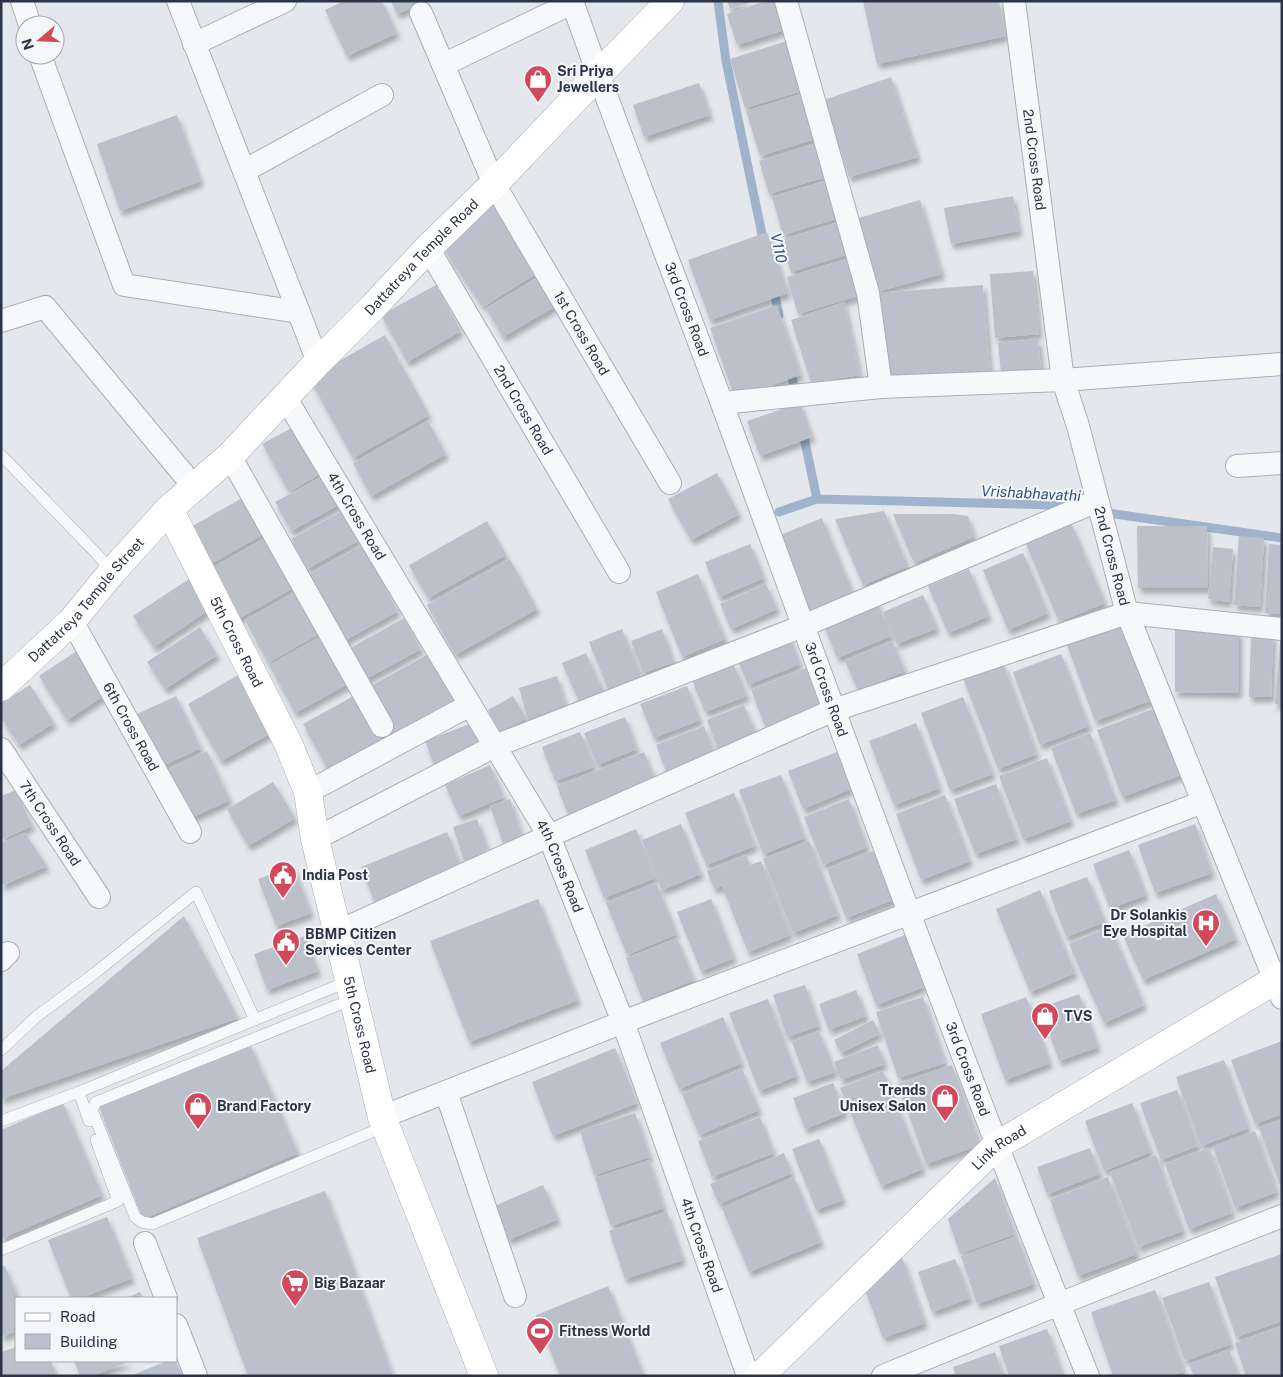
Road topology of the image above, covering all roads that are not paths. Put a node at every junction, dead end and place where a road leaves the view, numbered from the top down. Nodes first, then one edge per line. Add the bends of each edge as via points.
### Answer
1 (22, 1) edge
2 (178, 1) edge
3 (285, 1) edge
4 (786, 1) edge
5 (1014, 1) edge
6 (572, 2) edge
7 (662, 5) edge
8 (420, 13) dead end
9 (27, 15) edge
10 (194, 44) junction
11 (44, 65) edge
12 (443, 66) junction
13 (598, 75) junction
14 (382, 95) dead end
15 (244, 171) junction
16 (494, 184) junction
17 (428, 248) junction
18 (299, 312) junction
19 (1, 321) edge
20 (318, 362) junction
21 (1282, 364) edge
22 (1063, 380) junction
23 (881, 387) junction
24 (285, 397) junction
25 (722, 403) junction
26 (1, 455) edge
27 (230, 456) junction
28 (1282, 463) edge
29 (1238, 466) dead end
30 (670, 483) dead end
31 (195, 488) junction
32 (1096, 501) junction
33 (169, 509) junction
34 (112, 572) junction
35 (619, 572) dead end
36 (1126, 613) junction
37 (72, 621) junction
38 (803, 626) junction
39 (1282, 629) edge
40 (1, 687) edge
41 (470, 705) junction
42 (834, 710) junction
43 (382, 726) dead end
44 (495, 746) junction
45 (1, 749) edge
46 (308, 792) junction
47 (1203, 802) junction
48 (190, 832) dead end
49 (549, 836) junction
50 (315, 838) junction
51 (99, 897) dead end
52 (910, 913) junction
53 (338, 932) junction
54 (1279, 985) edge
55 (352, 990) junction
56 (255, 1020) junction
57 (622, 1022) junction
58 (1, 1050) edge
59 (79, 1092) junction
60 (446, 1092) junction
61 (1, 1121) edge
62 (384, 1121) junction
63 (996, 1146) junction
64 (1282, 1216) edge
65 (145, 1243) dead end
66 (1, 1250) edge
67 (515, 1296) dead end
68 (166, 1297) edge
69 (1059, 1304) junction
70 (178, 1330) edge
71 (196, 1376) edge
72 (484, 1376) edge
73 (748, 1376) edge
74 (760, 1376) edge
75 (883, 1376) edge
76 (1088, 1376) edge

1 - 9 street
2 - 10 street
3 - 10 street
4 - 23 street via 868,293
5 - 22 street, 2nd Cross Road
6 - 12 street
6 - 13 street, 3rd Cross Road
7 - 13 street, Dattatreya Temple Road
8 - 12 street, 1st Cross Road
10 - 15 street
11 - 18 street via 124,285
12 - 16 street, 1st Cross Road
13 - 16 street, Dattatreya Temple Road
13 - 25 street, 3rd Cross Road
14 - 15 street
15 - 18 street
16 - 17 street, Dattatreya Temple Road
16 - 30 street, 1st Cross Road
17 - 20 street, Dattatreya Temple Road
17 - 35 street, 2nd Cross Road
18 - 20 street
19 - 31 street via 45,307
20 - 24 street, Dattatreya Temple Road
21 - 22 street
22 - 23 street
22 - 32 street, 2nd Cross Road
23 - 25 street
24 - 27 street, Dattatreya Temple Road
24 - 41 street, 4th Cross Road
25 - 38 street, 3rd Cross Road
26 - 34 lane
27 - 31 street, Dattatreya Temple Road
27 - 43 street
28 - 29 street
31 - 33 street, Dattatreya Temple Road
32 - 36 street, 2nd Cross Road
32 - 38 street
33 - 34 street, Dattatreya Temple Street
33 - 46 street, 5th Cross Road via 288,743
34 - 37 street, Dattatreya Temple Street
36 - 39 street
36 - 42 street
36 - 47 street, 2nd Cross Road
37 - 40 street, Dattatreya Temple Street
37 - 48 street, 6th Cross Road
38 - 42 street, 3rd Cross Road
38 - 44 street
41 - 44 street, 4th Cross Road
41 - 46 street
42 - 49 street
42 - 52 street, 3rd Cross Road
44 - 49 street, 4th Cross Road
44 - 50 street
45 - 51 street, 7th Cross Road
46 - 50 street, 5th Cross Road
47 - 52 street
47 - 54 street, 2nd Cross Road
49 - 53 street
49 - 57 street, 4th Cross Road
50 - 53 street, 5th Cross Road
52 - 57 street
52 - 63 street, 3rd Cross Road
53 - 55 street, 5th Cross Road
54 - 63 street, Link Road
55 - 56 lane
55 - 62 street, 5th Cross Road
55 - 62 lane via 96,1102 92,1110 135,1217 152,1224
56 - 58 lane via 196,892 36,1017
56 - 59 lane
57 - 60 street
57 - 73 street, 4th Cross Road
59 - 61 lane
59 - 66 lane via 118,1201
60 - 62 street
60 - 67 street
62 - 72 street, 5th Cross Road
63 - 69 street, 3rd Cross Road
63 - 74 street, Link Road
64 - 69 street
65 - 68 street
69 - 75 street
69 - 76 street, 3rd Cross Road
70 - 71 street

